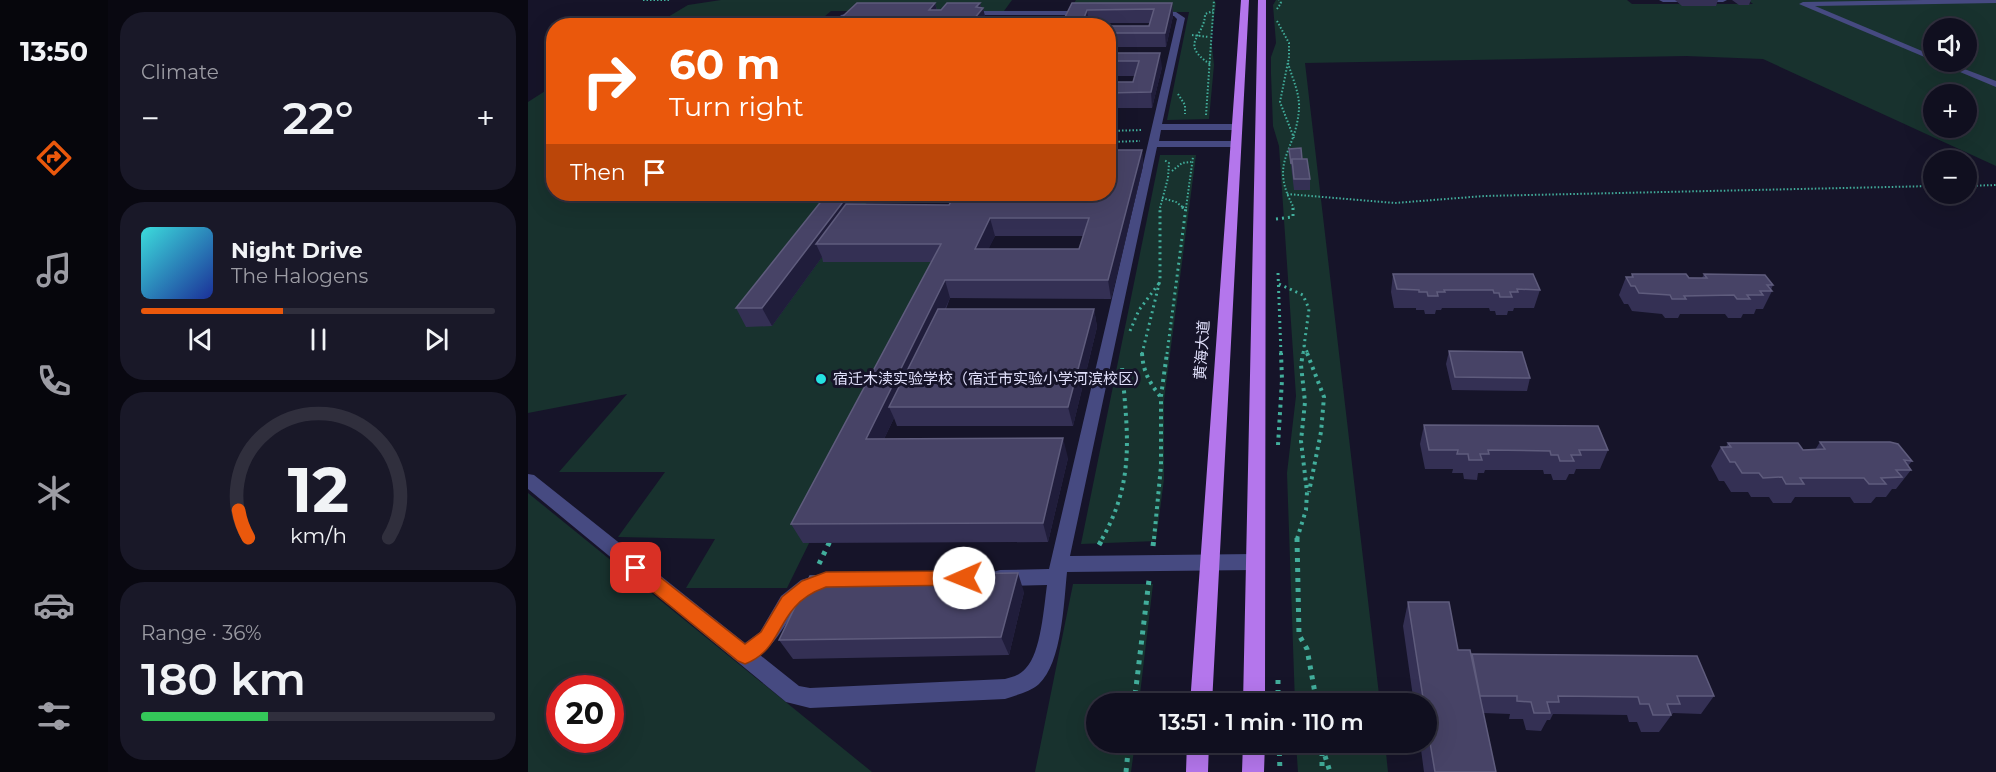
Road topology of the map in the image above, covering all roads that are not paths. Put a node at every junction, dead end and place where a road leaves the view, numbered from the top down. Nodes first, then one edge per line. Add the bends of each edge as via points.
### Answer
1 (1245, 0) edge
2 (1262, 0) edge
3 (1662, 0) edge
4 (1723, 0) edge
5 (1996, 1) edge
6 (1799, 2) edge
7 (879, 13) edge
8 (947, 13) edge
9 (1098, 13) edge
10 (1140, 13) edge
11 (846, 18) edge
12 (1923, 54) edge
13 (1965, 72) edge
14 (1996, 84) edge
15 (1237, 127) junction
16 (1154, 140) junction
17 (1236, 144) junction
18 (528, 480) edge
19 (1210, 562) junction
20 (1255, 562) junction
21 (1058, 571) junction
22 (976, 578) edge
23 (837, 580) edge
24 (745, 655) junction
25 (1202, 693) edge
26 (1254, 693) edge
27 (1198, 753) edge
28 (1254, 753) edge
29 (1197, 772) edge
30 (1253, 772) edge

1 - 15 main road, 黄海大道
2 - 20 main road
3 - 4 lane
5 - 6 lane
6 - 12 lane
7 - 11 lane
8 - 9 lane
10 - 16 lane via 1176,14 1181,18
13 - 14 lane
15 - 16 lane via 1204,127
15 - 17 main road, 黄海大道
16 - 17 lane
16 - 21 lane
17 - 19 main road, 黄海大道
18 - 24 lane
19 - 20 lane
19 - 21 lane via 1087,564
19 - 25 main road, 黄海大道
20 - 26 main road
21 - 22 lane
21 - 24 lane via 1043,654 1036,671 1025,683 1005,689 810,698 794,695
23 - 24 lane via 808,586 788,602 767,638
27 - 29 main road
28 - 30 main road

